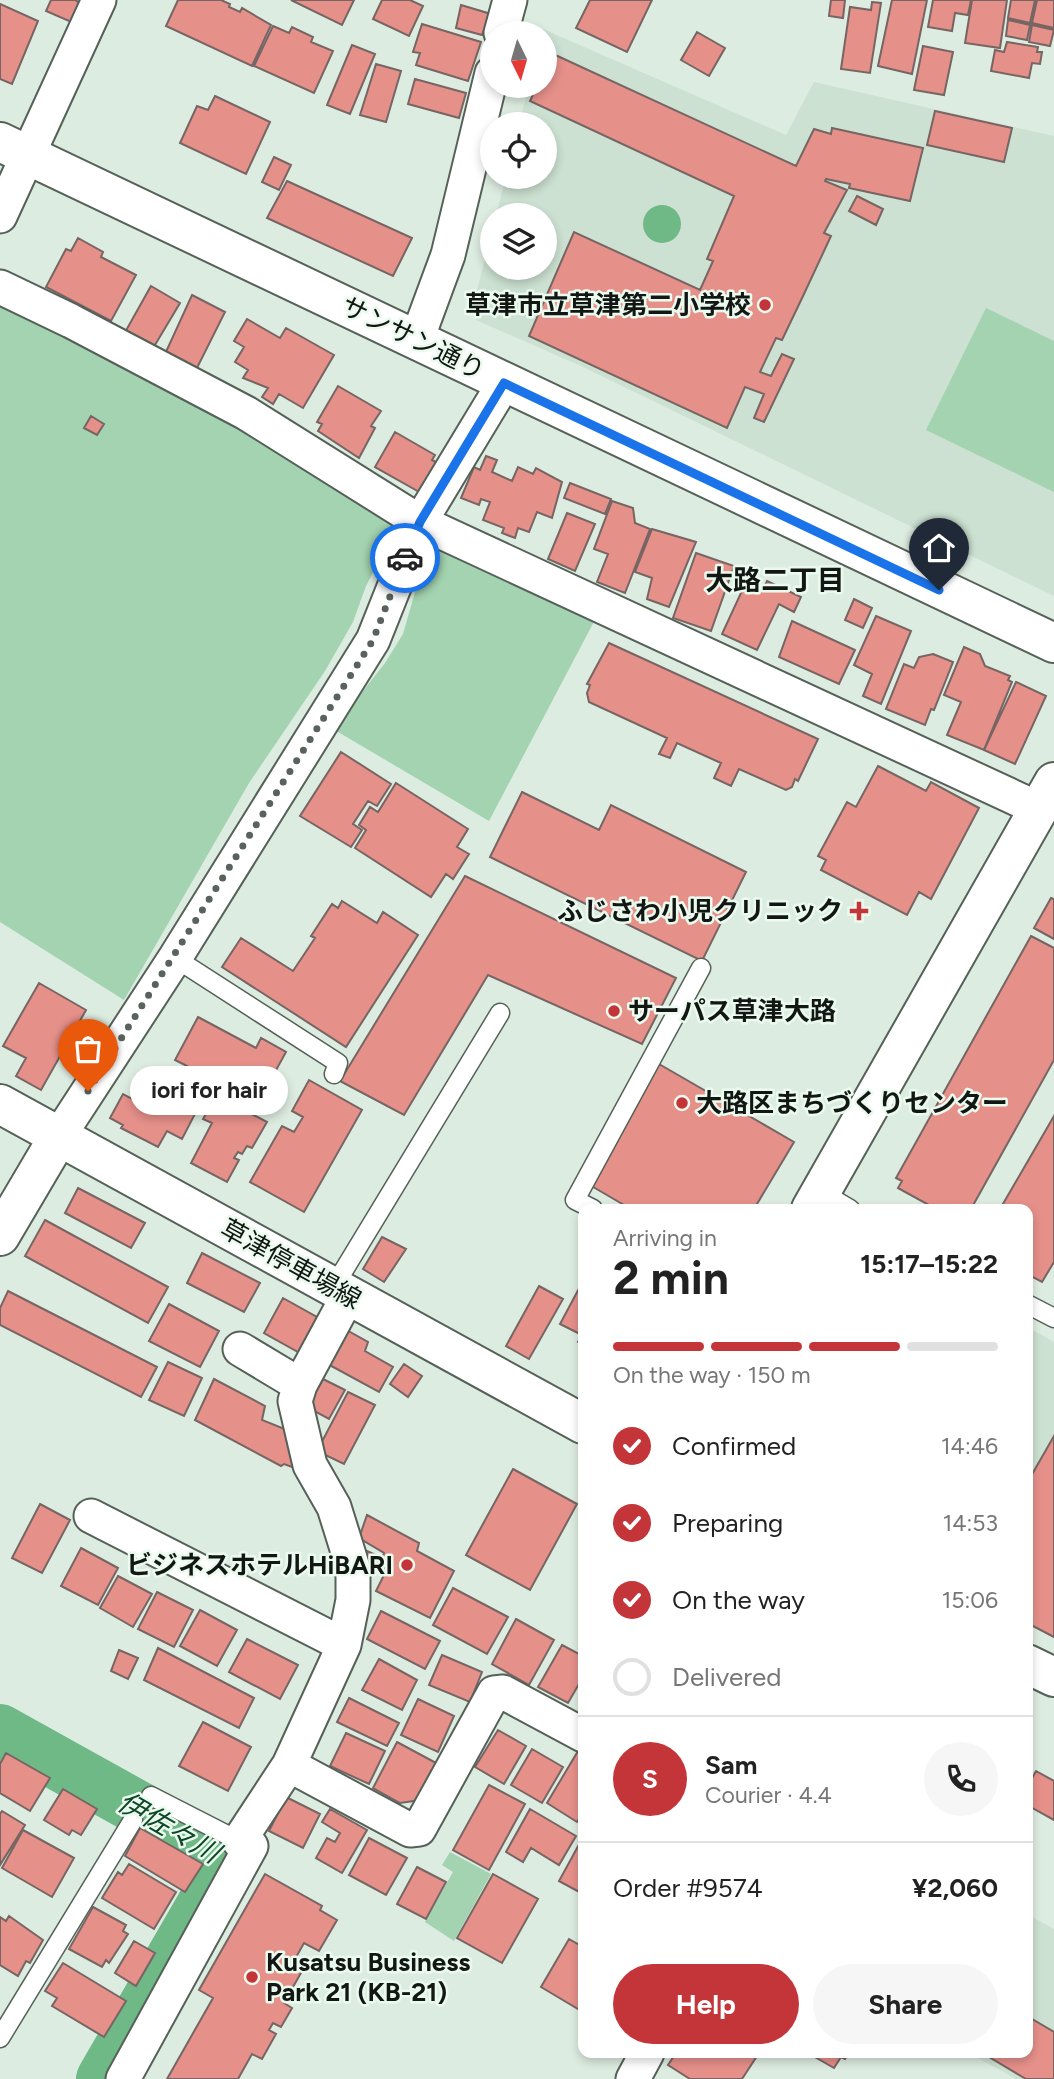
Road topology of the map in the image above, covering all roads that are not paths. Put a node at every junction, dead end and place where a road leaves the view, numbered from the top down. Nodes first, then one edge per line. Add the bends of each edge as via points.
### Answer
1 (99, 0) edge
2 (510, 0) edge
3 (504, 21) edge
4 (486, 98) edge
5 (14, 148) edge
6 (0, 216) edge
7 (0, 287) edge
8 (417, 338) junction
9 (504, 383) junction
10 (420, 522) junction
11 (1054, 643) edge
12 (1049, 802) edge
13 (175, 958) junction
14 (701, 968) dead end
15 (500, 1013) dead end
16 (334, 1074) dead end
17 (0, 1104) edge
18 (59, 1136) junction
19 (828, 1203) edge
20 (583, 1204) edge
21 (0, 1236) edge
22 (341, 1292) junction
23 (1033, 1307) edge
24 (1054, 1318) edge
25 (240, 1349) dead end
26 (300, 1385) junction
27 (578, 1421) edge
28 (91, 1516) dead end
29 (344, 1645) junction
30 (1033, 1667) edge
31 (1054, 1677) edge
32 (578, 1732) edge
33 (289, 1765) junction
34 (151, 1796) dead end
35 (133, 1820) dead end
36 (239, 1842) junction
37 (0, 2038) edge
38 (123, 2079) edge

1 - 5 street
2 - 3 street
4 - 8 street via 448,255
5 - 6 street
5 - 8 street, サンサン通り
7 - 10 street via 246,413
8 - 9 street, サンサン通り
9 - 10 street
9 - 11 street, サンサン通り
10 - 12 street
10 - 13 street via 373,640
12 - 19 street
13 - 16 lane via 338,1063
13 - 18 street
14 - 20 lane via 575,1200
15 - 22 lane
17 - 18 street, 草津停車場線
18 - 21 street
18 - 22 street, 草津停車場線
22 - 26 street
22 - 27 street, 草津停車場線
23 - 24 lane
25 - 26 street
26 - 29 street via 295,1401 310,1465 334,1507 353,1568 353,1600
28 - 29 street
29 - 33 street
30 - 31 street
32 - 33 street via 503,1692 494,1693 419,1829 410,1830
33 - 36 street
34 - 36 lane
35 - 37 lane
36 - 38 street via 251,1846

